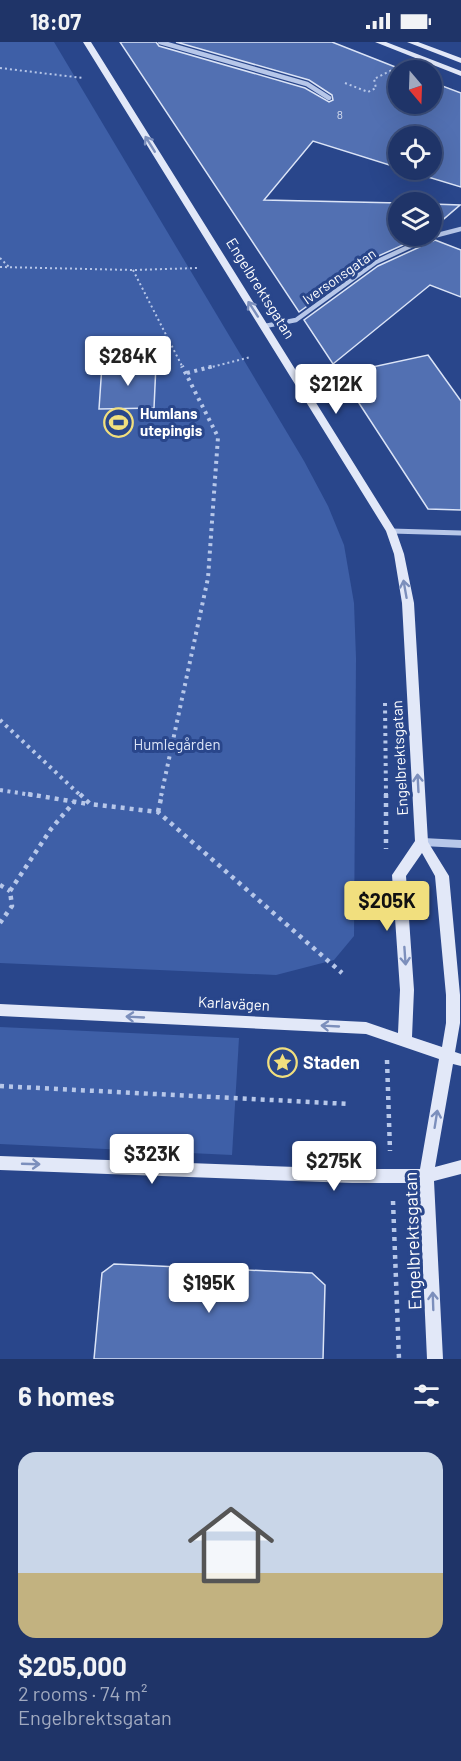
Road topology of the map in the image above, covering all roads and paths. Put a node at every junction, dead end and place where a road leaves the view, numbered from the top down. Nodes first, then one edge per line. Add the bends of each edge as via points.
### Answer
1 (87, 42) edge
2 (160, 42) edge
3 (379, 42) edge
4 (411, 42) edge
5 (461, 61) edge
6 (0, 68) edge
7 (388, 72) edge
8 (461, 74) edge
9 (85, 79) dead end
10 (339, 87) dead end
11 (329, 98) dead end
12 (461, 229) edge
13 (0, 258) edge
14 (0, 267) edge
15 (9, 267) junction
16 (197, 268) dead end
17 (133, 270) junction
18 (265, 326) junction
19 (251, 357) dead end
20 (187, 373) junction
21 (391, 531) junction
22 (461, 533) edge
23 (385, 698) dead end
24 (0, 720) edge
25 (0, 790) edge
26 (74, 802) junction
27 (90, 804) junction
28 (158, 812) junction
29 (422, 842) junction
30 (461, 844) edge
31 (386, 860) dead end
32 (0, 885) edge
33 (10, 891) junction
34 (0, 923) edge
35 (342, 973) dead end
36 (0, 1010) edge
37 (387, 1034) junction
38 (405, 1040) junction
39 (454, 1058) edge
40 (0, 1086) edge
41 (349, 1104) dead end
42 (0, 1163) edge
43 (461, 1167) edge
44 (392, 1176) junction
45 (426, 1176) junction
46 (399, 1359) edge
47 (435, 1359) edge

18 -> 1 street, Engelbrektsgatan
2 - 11 street via 307,84
3 - 8 street
4 - 5 street
6 - 9 path
7 - 10 path via 374,79 376,88 368,92 346,83
12 - 18 street, Iversonsgatan via 430,237 376,262 296,320
13 - 15 path
14 - 15 path
15 - 17 path
16 - 17 path
17 - 20 path
18 - 21 street, Engelbrektsgatan
19 - 20 path
20 - 28 path via 218,437 208,578
21 - 22 street
29 -> 21 street, Engelbrektsgatan via 408,603
23 - 31 path
24 - 27 path
25 - 26 path
26 - 27 path
26 - 33 path
27 - 28 path
28 - 35 path
29 - 30 street
29 -> 38 street via 399,875 407,990
29 - 39 street, Engelbrektsgatan via 442,876 453,995
32 - 33 path
33 - 34 path via 12,906
37 -> 36 street, Karlavägen via 366,1028
37 - 38 street, Karlavägen
37 - 44 path
38 - 39 street, Karlavägen
45 -> 39 street, Engelbrektsgatan
40 - 41 path
42 -> 44 street
43 - 45 street
44 - 45 street
44 - 46 path
47 -> 45 street, Engelbrektsgatan

